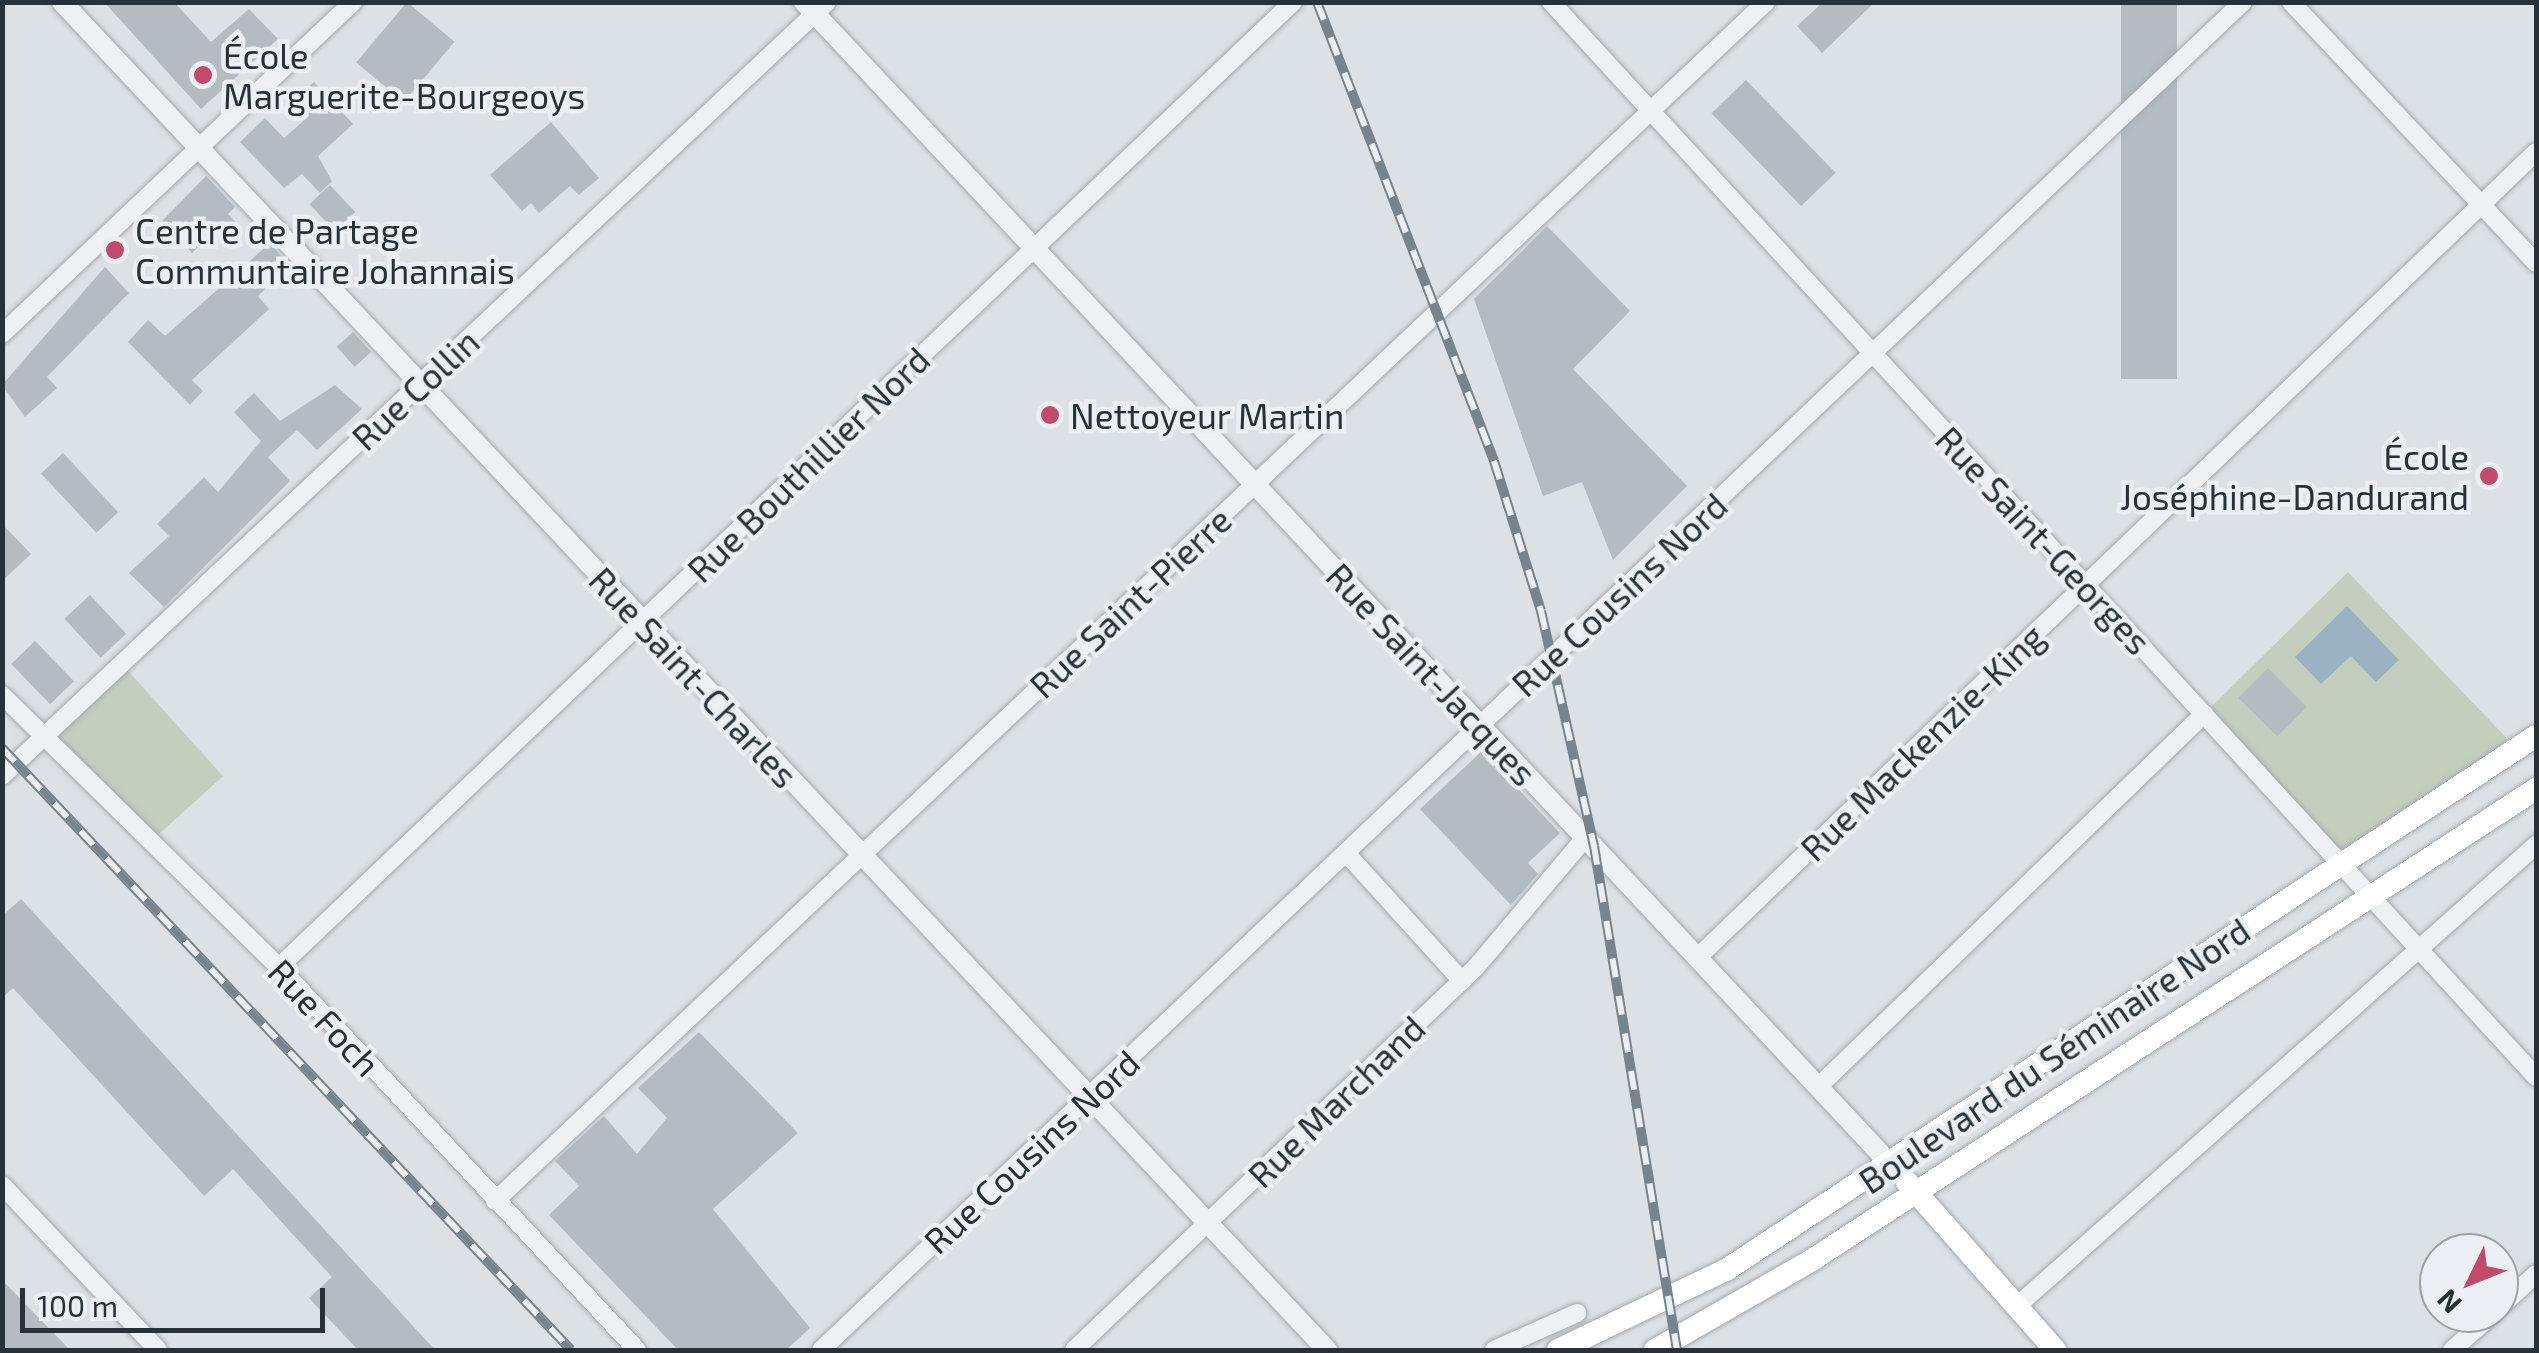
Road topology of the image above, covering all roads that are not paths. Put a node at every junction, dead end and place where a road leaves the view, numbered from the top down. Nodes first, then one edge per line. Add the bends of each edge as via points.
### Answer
1 (62, 2) edge
2 (353, 2) edge
3 (1293, 2) edge
4 (1550, 2) edge
5 (1766, 2) edge
6 (2243, 2) edge
7 (2291, 2) edge
8 (815, 6) edge
9 (1650, 111) junction
10 (198, 148) junction
11 (2536, 152) edge
12 (2480, 204) junction
13 (1034, 249) junction
14 (2536, 264) edge
15 (2, 334) edge
16 (1873, 354) junction
17 (420, 384) junction
18 (1255, 484) junction
19 (2085, 585) junction
20 (643, 621) junction
21 (2, 695) edge
22 (2204, 714) junction
23 (1480, 726) junction
24 (45, 736) junction
25 (2536, 736) edge
26 (2, 776) edge
27 (2536, 790) edge
28 (1585, 838) junction
29 (2536, 846) edge
30 (1346, 854) junction
31 (862, 855) junction
32 (2340, 863) junction
33 (2372, 897) junction
34 (2418, 948) junction
35 (1698, 958) junction
36 (279, 967) junction
37 (1462, 981) junction
38 (2536, 1077) edge
39 (1818, 1087) junction
40 (1088, 1097) junction
41 (1891, 1165) junction
42 (2, 1185) edge
43 (1915, 1190) junction
44 (496, 1201) junction
45 (1208, 1224) junction
46 (2016, 1307) junction
47 (1576, 1314) dead end
48 (2471, 1333) edge
49 (158, 1350) edge
50 (637, 1350) edge
51 (821, 1350) edge
52 (1074, 1350) edge
53 (1327, 1350) edge
54 (1494, 1350) edge
55 (1558, 1350) edge
56 (1655, 1350) edge
57 (2054, 1350) edge
58 (2452, 1350) edge

1 - 10 street, Rue Saint-Charles
2 - 10 street
3 - 13 street, Rue Bouthillier Nord
4 - 9 street, Rue Saint-Georges
5 - 9 street, Rue Saint-Pierre
6 - 16 street, Rue Cousins Nord
7 - 12 street
8 - 13 street, Rue Saint-Jacques
8 - 17 street, Rue Collin
9 - 16 street, Rue Saint-Georges
9 - 18 street, Rue Saint-Pierre
10 - 15 street
10 - 17 street, Rue Saint-Charles
11 - 12 street, Rue Mackenzie-King
12 - 14 street
12 - 19 street, Rue Mackenzie-King
13 - 18 street, Rue Saint-Jacques
13 - 20 street, Rue Bouthillier Nord
16 - 19 street, Rue Saint-Georges
16 - 23 street, Rue Cousins Nord
17 - 20 street, Rue Saint-Charles
17 - 24 street, Rue Collin
18 - 23 street, Rue Saint-Jacques
18 - 31 street, Rue Saint-Pierre
19 - 22 street, Rue Saint-Georges
19 - 35 street, Rue Mackenzie-King
20 - 31 street, Rue Saint-Charles
20 - 36 street, Rue Bouthillier Nord
21 - 24 street, Rue Foch
22 - 32 street, Rue Saint-Georges
22 - 39 street
23 - 28 street, Rue Saint-Jacques
23 - 30 street, Rue Cousins Nord
24 - 26 street, Rue Collin
24 - 36 street, Rue Foch
25 - 32 main road, Boulevard du Séminaire Nord
27 - 33 main road, Boulevard du Séminaire Nord
28 - 35 street, Rue Saint-Jacques
28 - 37 street, Rue Marchand
29 - 34 street
30 - 37 street
30 - 40 street, Rue Cousins Nord
31 - 40 street, Rue Saint-Charles
31 - 44 street, Rue Saint-Pierre
32 - 33 street, Rue Saint-Georges
32 - 41 main road, Boulevard du Séminaire Nord
33 - 34 street, Rue Saint-Georges
33 - 43 main road, Boulevard du Séminaire Nord
34 - 38 street, Rue Saint-Georges
34 - 46 street
35 - 39 street, Rue Saint-Jacques
36 - 44 street, Rue Foch
37 - 45 street, Rue Marchand
39 - 41 street, Rue Saint-Jacques
40 - 45 street, Rue Saint-Charles
40 - 51 street, Rue Cousins Nord
41 - 43 main road, Rue Saint-Jacques
41 - 55 main road, Boulevard du Séminaire Nord via 1726,1270
42 - 49 street
43 - 46 main road, Rue Saint-Jacques
43 - 56 main road, Boulevard du Séminaire Nord
44 - 50 street, Rue Foch
45 - 52 street, Rue Marchand
45 - 53 street, Rue Saint-Charles
46 - 57 main road, Rue Saint-Jacques
47 - 54 street
48 - 58 street

